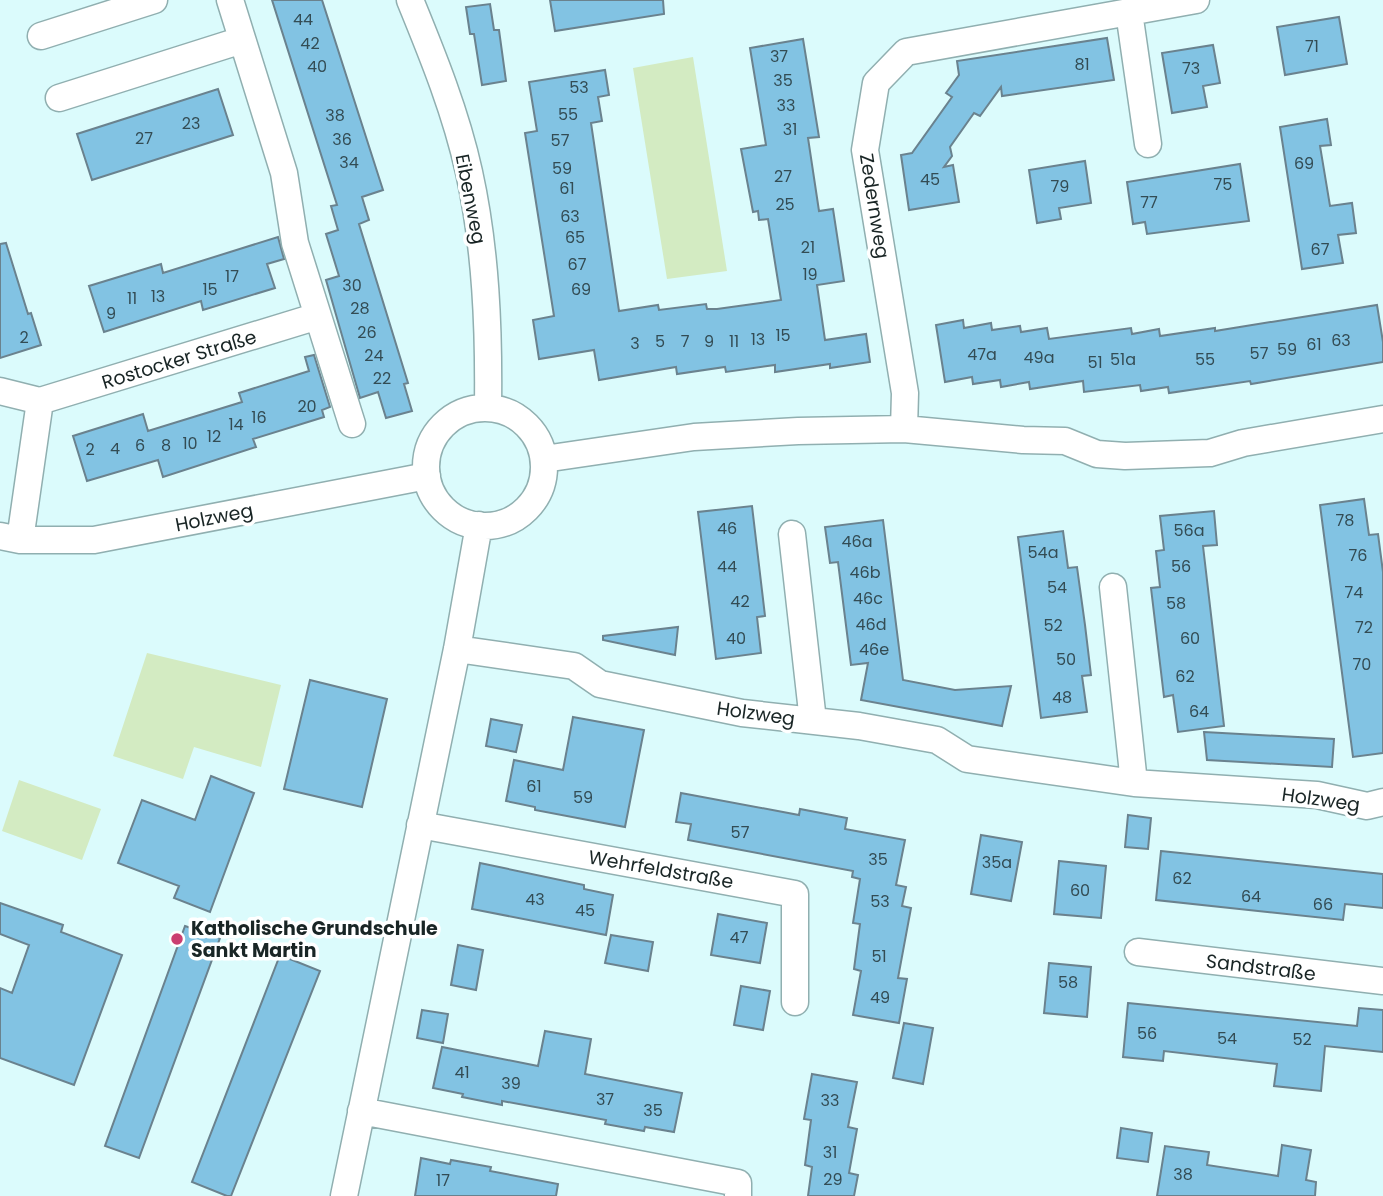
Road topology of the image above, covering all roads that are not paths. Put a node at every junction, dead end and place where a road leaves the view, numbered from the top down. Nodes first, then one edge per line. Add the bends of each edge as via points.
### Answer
1 (154, 0) edge
2 (230, 0) edge
3 (410, 0) edge
4 (1196, 0) edge
5 (1129, 12) junction
6 (41, 36) dead end
7 (242, 40) junction
8 (59, 97) dead end
9 (1148, 144) dead end
10 (318, 316) junction
11 (0, 391) edge
12 (40, 401) junction
13 (488, 407) junction
14 (1383, 419) edge
15 (352, 424) dead end
16 (904, 429) junction
17 (544, 459) junction
18 (427, 476) junction
19 (479, 525) junction
20 (792, 534) dead end
21 (10, 538) edge
22 (1113, 587) dead end
23 (457, 649) junction
24 (813, 721) junction
25 (1134, 783) junction
26 (1383, 802) edge
27 (420, 825) junction
28 (1138, 952) dead end
29 (1383, 981) edge
30 (795, 1002) dead end
31 (361, 1111) junction
32 (344, 1196) edge
33 (738, 1196) edge

1 - 6 street
2 - 7 street
3 - 13 street, Eibenweg via 441,76 469,172 484,271
4 - 5 street, Zedernweg
5 - 9 street
5 - 16 street, Zedernweg via 906,52 876,83 864,150 905,393
7 - 8 street
7 - 10 street via 284,173 295,243
10 - 12 street, Rostocker Straße
10 - 15 street
11 - 12 street
12 - 21 street
13 - 17 street via 525,423
13 - 18 street via 471,409 441,427 427,458
14 - 16 street via 1210,453 1125,456 1097,454 1065,441
16 - 17 street via 694,437
17 - 19 street via 541,485 532,503 499,524
18 - 19 street via 443,508 457,519
18 - 21 street, Holzweg via 94,540
19 - 23 street
20 - 24 street, Holzweg
22 - 25 street
23 - 24 street, Holzweg via 574,666 600,684 742,713
23 - 27 street
24 - 25 street, Holzweg via 937,740 967,759
25 - 26 street, Holzweg via 1317,795 1367,806
27 - 30 street, Wehrfeldstraße via 795,894
27 - 31 street
28 - 29 street, Sandstraße
31 - 32 street
31 - 33 street via 738,1183

